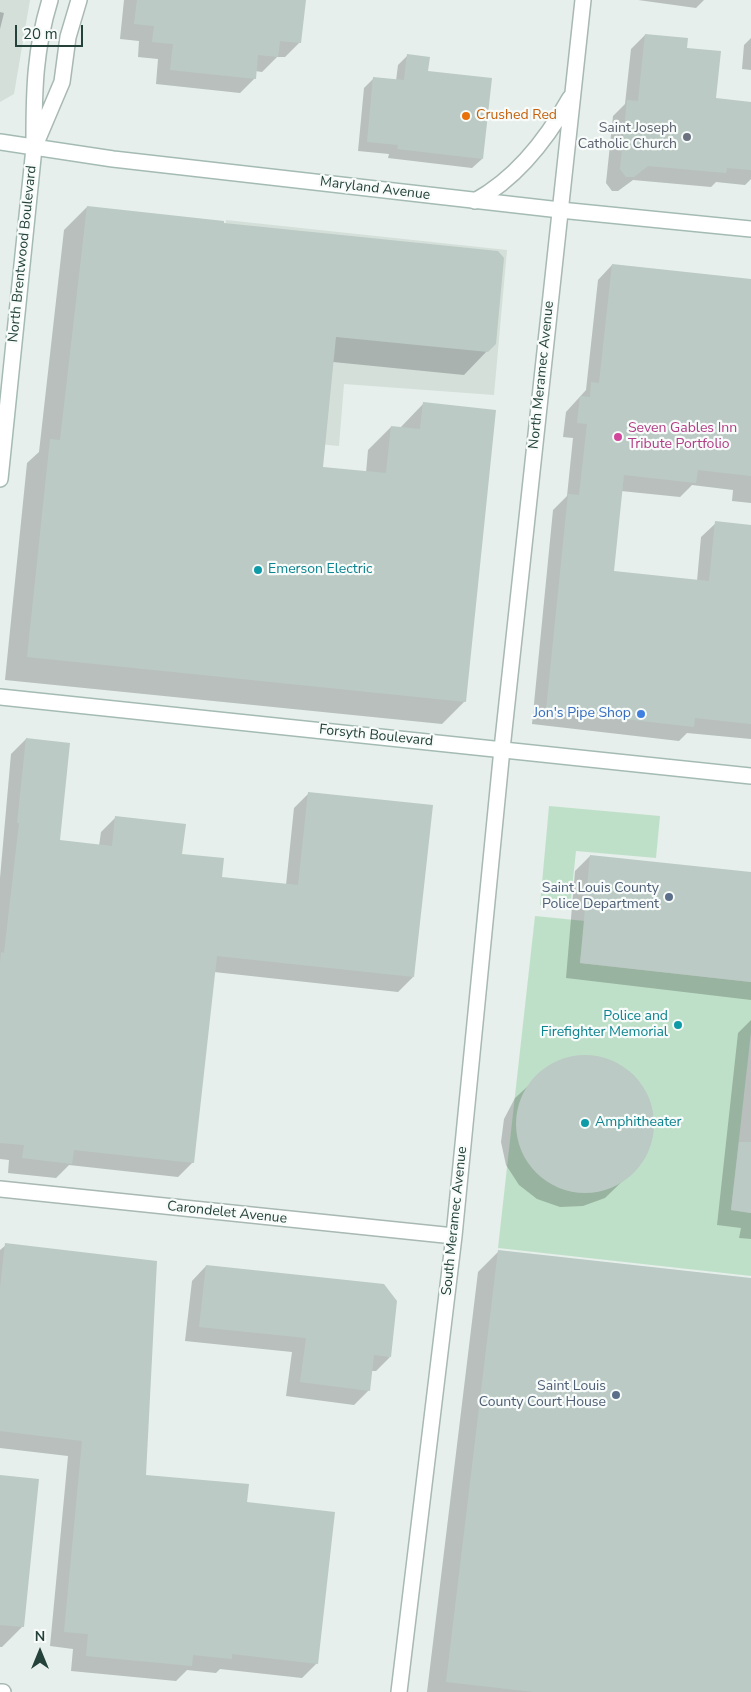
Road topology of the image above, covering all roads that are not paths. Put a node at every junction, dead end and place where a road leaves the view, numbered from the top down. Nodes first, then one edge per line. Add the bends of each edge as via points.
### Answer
1 (50, 0) edge
2 (79, 0) edge
3 (583, 0) edge
4 (573, 92) junction
5 (0, 142) edge
6 (34, 148) junction
7 (475, 201) junction
8 (560, 210) junction
9 (751, 229) edge
10 (0, 479) edge
11 (0, 697) edge
12 (502, 749) junction
13 (751, 776) edge
14 (0, 1189) edge
15 (454, 1236) junction
16 (399, 1692) edge

1 - 6 street, North Brentwood Boulevard via 34,79
2 - 6 street, North Brentwood Boulevard via 68,37 62,82
3 - 4 street, North Meramec Avenue
4 - 7 street via 559,117 522,165 492,192
4 - 8 street, North Meramec Avenue
5 - 6 street, Maryland Avenue
6 - 7 street, Maryland Avenue
6 - 10 street, North Brentwood Boulevard
7 - 8 street, Maryland Avenue
8 - 9 street, Maryland Avenue
8 - 12 street, North Meramec Avenue
11 - 12 street, Forsyth Boulevard
12 - 13 street, Forsyth Boulevard
12 - 15 street, South Meramec Avenue
14 - 15 street, Carondelet Avenue
15 - 16 street, South Meramec Avenue

